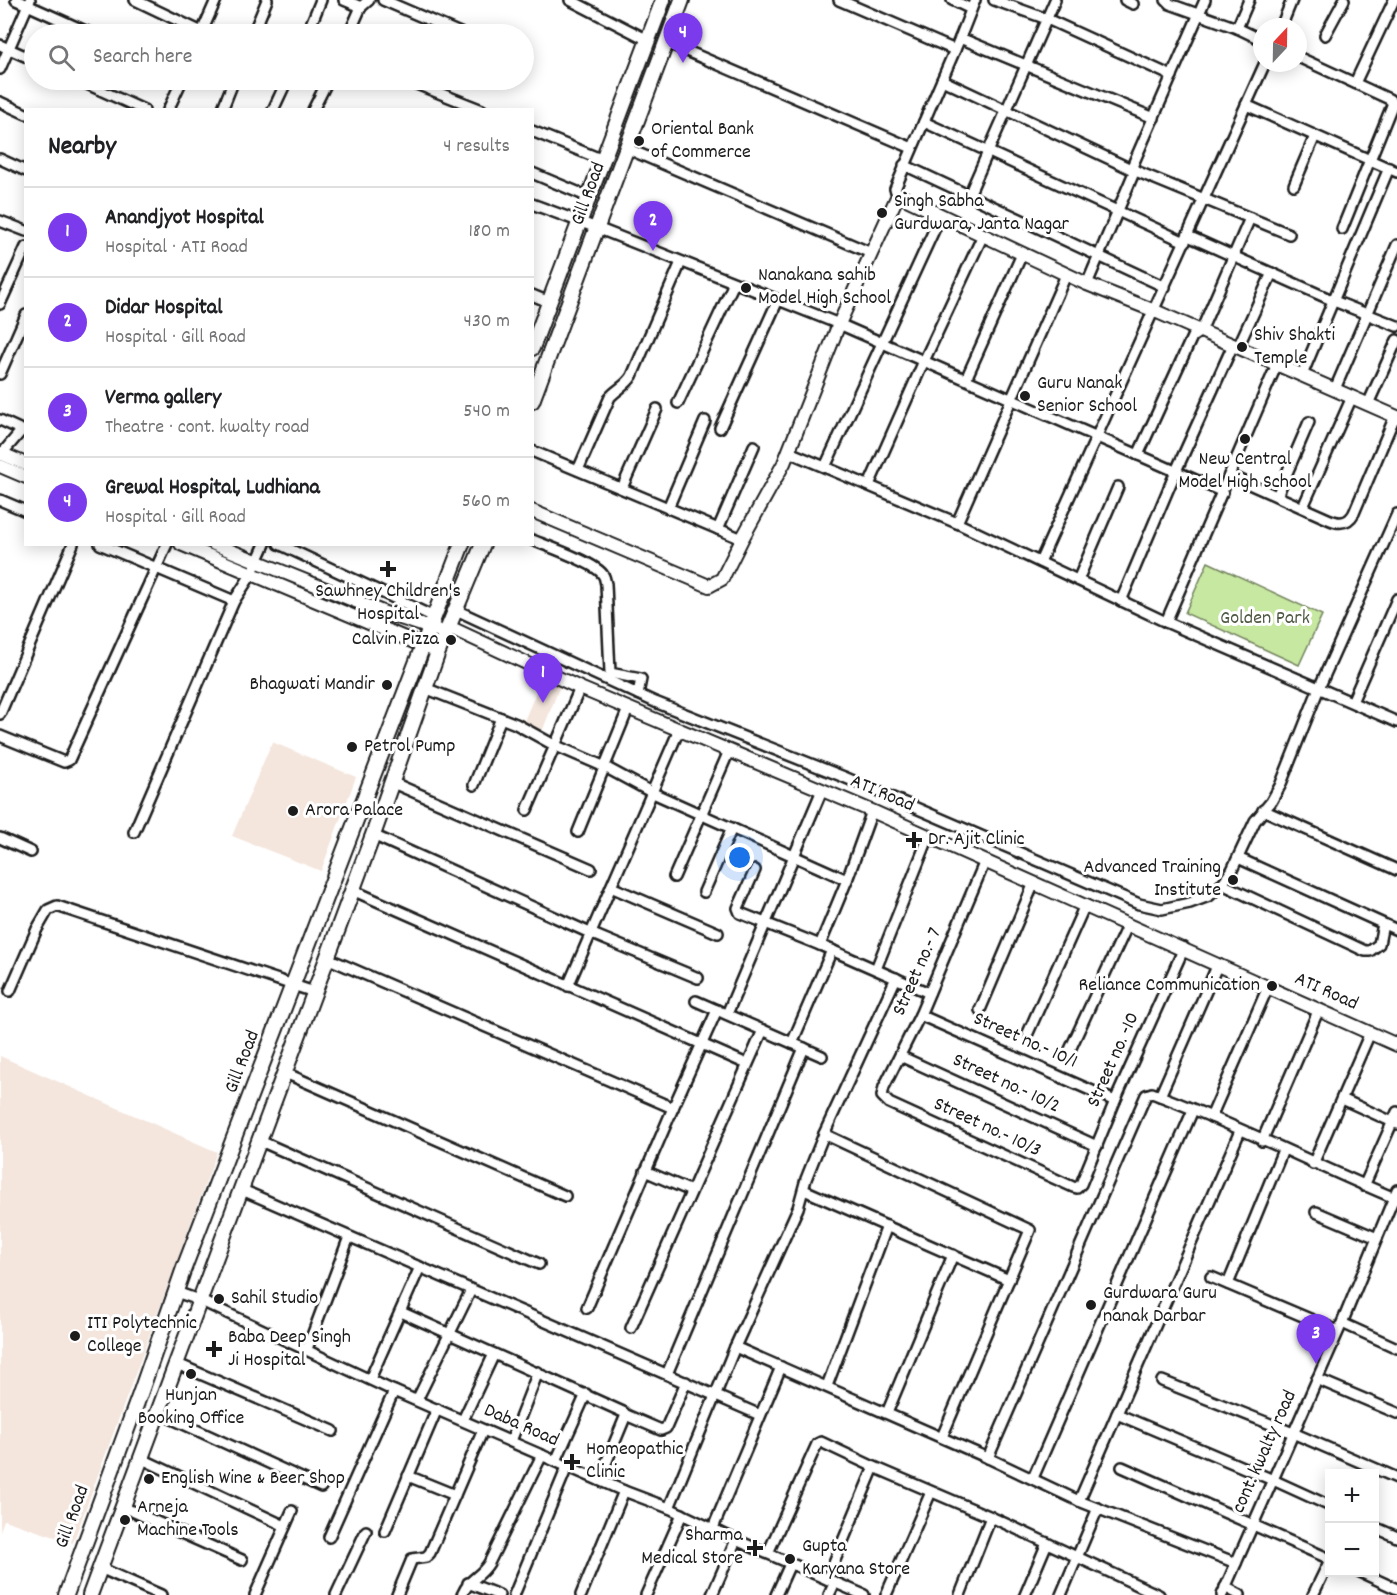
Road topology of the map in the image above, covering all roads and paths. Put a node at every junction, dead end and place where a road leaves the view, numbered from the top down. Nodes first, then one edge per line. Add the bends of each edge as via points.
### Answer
1 (16, 0) edge
2 (135, 0) edge
3 (216, 0) edge
4 (267, 0) edge
5 (321, 0) edge
6 (344, 0) edge
7 (383, 0) edge
8 (570, 0) edge
9 (663, 0) edge
10 (682, 0) edge
11 (839, 0) edge
12 (952, 0) edge
13 (994, 0) edge
14 (1055, 0) edge
15 (1167, 0) edge
16 (1205, 0) edge
17 (1249, 0) edge
18 (1292, 0) edge
19 (1344, 0) edge
20 (1394, 0) edge
21 (28, 3) edge
22 (365, 3) edge
23 (973, 4) edge
24 (1198, 16) junction
25 (1285, 18) edge
26 (1047, 19) junction
27 (71, 24) edge
28 (183, 24) edge
29 (205, 24) edge
30 (257, 24) edge
31 (311, 24) edge
32 (357, 24) edge
33 (439, 24) edge
34 (1237, 28) junction
35 (1325, 35) dead end
36 (1253, 36) edge
37 (960, 38) junction
38 (648, 40) junction
39 (666, 42) junction
40 (4, 46) edge
41 (955, 50) junction
42 (24, 55) edge
43 (1307, 61) edge
44 (1027, 64) junction
45 (0, 69) edge
46 (1261, 72) edge
47 (1172, 76) junction
48 (942, 80) junction
49 (1355, 83) junction
50 (100, 90) edge
51 (177, 90) edge
52 (230, 90) edge
53 (282, 90) edge
54 (323, 90) edge
55 (429, 90) edge
56 (0, 102) edge
57 (1246, 105) junction
58 (467, 107) edge
59 (140, 108) edge
60 (169, 108) edge
61 (223, 108) edge
62 (274, 108) edge
63 (314, 108) edge
64 (1007, 111) junction
65 (24, 113) edge
66 (1154, 118) junction
67 (924, 122) junction
68 (534, 131) edge
69 (1315, 136) junction
70 (626, 148) junction
71 (912, 148) junction
72 (987, 150) junction
73 (0, 159) edge
74 (603, 160) junction
75 (1371, 160) junction
76 (904, 165) junction
77 (1133, 169) junction
78 (24, 170) edge
79 (1393, 170) edge
80 (534, 174) edge
81 (1294, 185) dead end
82 (898, 195) junction
83 (969, 195) junction
84 (589, 197) junction
85 (1204, 199) junction
86 (534, 205) edge
87 (1117, 212) junction
88 (941, 215) junction
89 (1250, 218) junction
90 (0, 221) edge
91 (580, 222) junction
92 (597, 228) junction
93 (1342, 229) dead end
94 (24, 230) edge
95 (1289, 234) dead end
96 (983, 235) junction
97 (1187, 239) junction
98 (1397, 245) edge
99 (24, 252) edge
100 (871, 253) junction
101 (1022, 254) junction
102 (1234, 256) junction
103 (1098, 257) junction
104 (681, 262) junction
105 (1272, 273) junction
106 (1066, 274) junction
107 (734, 283) junction
108 (1087, 284) junction
109 (1165, 287) junction
110 (534, 296) edge
111 (778, 300) junction
112 (1334, 301) junction
113 (549, 302) junction
114 (0, 304) edge
115 (1155, 310) junction
116 (1366, 314) junction
117 (24, 320) edge
118 (839, 324) junction
119 (1397, 326) edge
120 (1201, 331) junction
121 (1397, 340) edge
122 (881, 342) junction
123 (534, 343) edge
124 (1236, 346) junction
125 (924, 361) junction
126 (1277, 364) junction
127 (0, 374) edge
128 (1302, 375) junction
129 (966, 379) junction
130 (1335, 389) junction
131 (534, 396) edge
132 (1352, 397) junction
133 (1011, 399) junction
134 (678, 403) dead end
135 (1368, 404) junction
136 (657, 409) dead end
137 (1396, 416) edge
138 (0, 420) edge
139 (705, 421) dead end
140 (1309, 422) dead end
141 (720, 428) dead end
142 (24, 431) edge
143 (1097, 437) junction
144 (754, 446) dead end
145 (534, 452) edge
146 (789, 452) junction
147 (1138, 455) junction
148 (0, 457) edge
149 (24, 463) edge
150 (825, 467) junction
151 (578, 470) junction
152 (1176, 471) junction
153 (24, 475) edge
154 (1229, 475) junction
155 (869, 485) junction
156 (1118, 487) dead end
157 (621, 488) junction
158 (1223, 492) junction
159 (1277, 496) junction
160 (0, 500) edge
161 (1303, 507) junction
162 (668, 508) junction
163 (24, 510) edge
164 (534, 513) edge
165 (1397, 514) edge
166 (957, 523) junction
167 (718, 529) junction
168 (742, 538) junction
169 (534, 541) edge
170 (72, 546) edge
171 (104, 546) edge
172 (166, 546) edge
173 (186, 546) edge
174 (264, 546) edge
175 (283, 546) edge
176 (461, 546) edge
177 (482, 546) edge
178 (236, 549) edge
179 (256, 562) junction
180 (1040, 562) junction
181 (157, 570) junction
182 (251, 575) junction
183 (1078, 580) junction
184 (1397, 599) edge
185 (234, 601) junction
186 (1121, 601) junction
187 (456, 610) junction
188 (432, 622) junction
189 (1166, 622) junction
190 (447, 630) junction
191 (422, 645) junction
192 (438, 652) junction
193 (424, 688) junction
194 (580, 688) junction
195 (1319, 688) junction
196 (638, 694) junction
197 (1352, 702) junction
198 (628, 709) junction
199 (1397, 711) edge
200 (0, 714) edge
201 (501, 718) junction
202 (1395, 721) edge
203 (679, 730) junction
204 (0, 736) edge
205 (556, 746) junction
206 (729, 751) junction
207 (605, 767) junction
208 (391, 782) junction
209 (474, 785) dead end
210 (822, 790) junction
211 (653, 793) junction
212 (528, 810) dead end
213 (1263, 810) junction
214 (872, 811) junction
215 (702, 814) junction
216 (732, 828) junction
217 (134, 832) dead end
218 (578, 832) dead end
219 (373, 835) junction
220 (929, 836) junction
221 (0, 838) edge
222 (31, 852) dead end
223 (793, 854) junction
224 (1238, 858) junction
225 (986, 861) junction
226 (591, 868) dead end
227 (754, 870) dead end
228 (1397, 870) edge
229 (674, 877) dead end
230 (847, 880) junction
231 (1034, 883) junction
232 (1222, 884) junction
233 (611, 887) junction
234 (352, 890) junction
235 (704, 892) dead end
236 (1085, 905) junction
237 (766, 924) junction
238 (1128, 924) junction
239 (1383, 924) junction
240 (1397, 930) edge
241 (590, 933) junction
242 (718, 933) dead end
243 (820, 945) junction
244 (1184, 948) junction
245 (832, 950) junction
246 (327, 958) junction
247 (1218, 964) junction
248 (876, 969) junction
249 (698, 978) dead end
250 (896, 978) junction
251 (294, 984) junction
252 (568, 986) junction
253 (1269, 987) junction
254 (10, 991) dead end
255 (314, 992) junction
256 (929, 993) junction
257 (696, 1001) dead end
258 (1319, 1009) junction
259 (980, 1010) dead end
260 (722, 1012) junction
261 (920, 1015) junction
262 (763, 1030) junction
263 (1028, 1033) dead end
264 (1370, 1033) junction
265 (792, 1043) junction
266 (702, 1045) junction
267 (1397, 1045) edge
268 (804, 1048) junction
269 (1068, 1054) dead end
270 (822, 1056) dead end
271 (900, 1056) junction
272 (747, 1064) junction
273 (283, 1072) junction
274 (882, 1096) joint
275 (1160, 1096) junction
276 (1342, 1099) junction
277 (1115, 1101) junction
278 (673, 1108) junction
279 (1193, 1110) junction
280 (1397, 1112) edge
281 (1211, 1117) junction
282 (1395, 1123) edge
283 (1240, 1131) junction
284 (824, 1134) junction
285 (258, 1140) junction
286 (1262, 1141) junction
287 (1097, 1146) junction
288 (1283, 1150) junction
289 (1314, 1164) junction
290 (645, 1171) junction
291 (1364, 1186) junction
292 (1079, 1187) joint
293 (240, 1189) junction
294 (804, 1190) junction
295 (691, 1191) junction
296 (565, 1196) dead end
297 (1396, 1196) edge
298 (1316, 1212) dead end
299 (887, 1226) junction
300 (349, 1237) junction
301 (1377, 1238) junction
302 (952, 1255) junction
303 (539, 1264) dead end
304 (420, 1267) junction
305 (1211, 1277) dead end
306 (1010, 1280) junction
307 (1228, 1284) junction
308 (471, 1290) junction
309 (176, 1292) junction
310 (199, 1300) junction
311 (587, 1308) dead end
312 (401, 1312) junction
313 (1340, 1327) junction
314 (631, 1328) dead end
315 (449, 1334) junction
316 (735, 1347) junction
317 (1397, 1348) edge
318 (307, 1350) junction
319 (494, 1354) junction
320 (176, 1363) junction
321 (781, 1367) junction
322 (538, 1372) junction
323 (667, 1374) junction
324 (370, 1379) junction
325 (1317, 1379) junction
326 (1162, 1381) dead end
327 (686, 1382) junction
328 (827, 1386) junction
329 (394, 1391) junction
330 (586, 1394) junction
331 (716, 1395) junction
332 (417, 1400) junction
333 (437, 1409) junction
334 (157, 1412) junction
335 (887, 1413) junction
336 (1397, 1413) edge
337 (1117, 1414) junction
338 (626, 1415) junction
339 (760, 1415) junction
340 (463, 1420) junction
341 (483, 1430) junction
342 (333, 1431) dead end
343 (1293, 1433) junction
344 (942, 1437) junction
345 (511, 1441) junction
346 (542, 1455) junction
347 (140, 1458) junction
348 (988, 1458) junction
349 (556, 1461) junction
350 (567, 1467) junction
351 (874, 1467) junction
352 (1122, 1467) dead end
353 (408, 1476) junction
354 (1033, 1478) junction
355 (1397, 1478) edge
356 (598, 1480) junction
357 (1273, 1480) junction
358 (321, 1487) dead end
359 (624, 1491) junction
360 (931, 1492) junction
361 (454, 1495) junction
362 (1079, 1501) junction
363 (1325, 1504) edge
364 (123, 1507) junction
365 (669, 1508) junction
366 (1098, 1508) junction
367 (292, 1511) dead end
368 (682, 1514) junction
369 (991, 1517) junction
370 (1253, 1525) junction
371 (285, 1526) junction
372 (713, 1528) junction
373 (1379, 1529) edge
374 (366, 1531) dead end
375 (385, 1531) dead end
376 (328, 1537) dead end
377 (1397, 1537) edge
378 (736, 1540) junction
379 (1047, 1543) junction
380 (768, 1553) junction
381 (1077, 1557) junction
382 (1325, 1557) edge
383 (242, 1560) dead end
384 (1236, 1563) junction
385 (790, 1564) junction
386 (100, 1568) junction
387 (1325, 1568) edge
388 (1371, 1577) edge
389 (831, 1580) junction
390 (468, 1583) junction
391 (1397, 1589) edge
392 (1224, 1591) edge
393 (1142, 1592) edge
394 (66, 1595) edge
395 (90, 1595) edge
396 (160, 1595) edge
397 (255, 1595) edge
398 (336, 1595) edge
399 (397, 1595) edge
400 (462, 1595) edge
401 (499, 1595) edge
402 (514, 1595) edge
403 (581, 1595) edge
404 (646, 1595) edge
405 (712, 1595) edge
406 (776, 1595) edge
407 (829, 1595) edge
408 (864, 1595) edge
409 (886, 1595) edge
410 (960, 1595) edge
411 (1025, 1595) edge
412 (1061, 1595) edge
413 (1159, 1595) edge
414 (1240, 1595) edge
415 (1313, 1595) edge

1 - 21 street
2 - 28 street
3 - 29 street
4 - 30 street
5 - 31 street
6 - 22 street
7 - 33 street
8 - 38 street
9 - 38 main road, Gill Road
10 - 39 main road, Gill Road
11 - 41 street
12 - 23 street
13 - 26 street
14 - 26 street
15 - 24 street
16 - 24 street
17 - 34 street
18 - 25 street
19 - 35 street
20 - 49 street
21 - 27 street
21 - 40 street
22 - 32 street
23 - 37 street
24 - 34 street
24 - 47 street
26 - 44 street
26 - 47 street
34 - 36 street
37 - 41 street
37 - 44 street
38 - 74 main road, Gill Road
39 - 70 main road, Gill Road
39 - 71 street
40 - 42 street
40 - 45 street
41 - 48 street
43 - 49 street
44 - 64 street
44 - 66 street
46 - 57 street
47 - 66 street
48 - 64 street
48 - 67 street
49 - 75 street via 1393,103
50 - 59 street
51 - 60 street
52 - 61 street
53 - 62 street
54 - 63 street
55 - 58 street
56 - 65 street
57 - 69 street
57 - 85 street
64 - 72 street
64 - 77 street
66 - 77 street
67 - 71 street
67 - 72 street
68 - 74 street
69 - 75 street
69 - 81 street
70 - 92 main road, Gill Road
70 - 100 street
71 - 76 street
72 - 83 street
72 - 87 street
73 - 78 street
74 - 84 main road, Gill Road
75 - 79 street
75 - 93 street
76 - 82 street via 895,189
76 - 83 street
77 - 85 street
77 - 87 street
79 - 112 street
80 - 84 street
82 - 88 street
82 - 100 street
83 - 103 street
84 - 91 main road, Gill Road
85 - 89 street
85 - 97 street
86 - 91 street
87 - 97 street
87 - 103 street
88 - 96 street
88 - 122 street
89 - 95 street
89 - 102 street
90 - 94 street
91 - 92 street
91 - 113 main road, Gill Road
92 - 104 street
92 - 131 main road, Gill Road
96 - 101 street
96 - 125 street
97 - 102 street
97 - 109 street
98 - 116 street
99 - 114 street
100 - 118 street
101 - 106 street
101 - 129 street
102 - 105 street
102 - 120 street
103 - 108 street
103 - 109 street
104 - 107 street
104 - 151 street via 632,376 626,386 610,397
105 - 112 street
105 - 124 street
106 - 108 street
106 - 133 street
107 - 111 street
107 - 134 street
108 - 115 street
109 - 115 street
110 - 113 street
111 - 118 street
111 - 141 street
112 - 116 street
112 - 128 street
113 - 123 main road, Gill Road
115 - 120 street
115 - 143 street
116 - 119 street
116 - 130 street
117 - 127 street
118 - 122 street
118 - 146 street
120 - 124 street
120 - 147 street via 1192,337
121 - 135 street
122 - 125 street
122 - 150 street
124 - 126 street
124 - 152 street
125 - 129 street
125 - 155 street
126 - 128 street
126 - 154 street
128 - 130 street
129 - 133 street
130 - 132 street
132 - 135 street
132 - 161 street
133 - 143 street
133 - 166 street
135 - 137 street
136 - 157 street
137 - 161 street via 1350,520 1338,523
138 - 142 street
139 - 162 street
140 - 159 street
142 - 148 street
143 - 147 street
143 - 180 street
144 - 167 street
145 - 151 street
146 - 150 street
146 - 168 street
147 - 152 street
148 - 149 street
148 - 153 street
150 - 155 street
151 - 157 street
152 - 158 street
152 - 186 street
154 - 158 street
154 - 159 street
155 - 166 street
156 - 183 street
157 - 162 street
158 - 189 street
159 - 161 street
160 - 163 street
162 - 167 street
164 - 168 street via 709,586 722,579
165 - 195 street
166 - 180 street
167 - 168 street
169 - 196 street via 581,560 603,575 610,673 640,679
170 - 200 street
171 - 181 street
172 - 181 street
173 - 182 street
174 - 179 street
175 - 188 street
176 - 188 main road, Gill Road
177 - 187 main road, Gill Road
178 - 179 street, ATI Road
179 - 182 street
179 - 188 street, ATI Road via 385,613
180 - 183 street
181 - 185 street
181 - 204 street via 69,760 64,762
182 - 185 street
182 - 191 street
183 - 186 street
184 - 197 street
185 - 217 street
186 - 189 street
187 - 190 main road, Gill Road
187 - 196 street
188 - 190 street, ATI Road
188 - 191 main road, Gill Road
189 - 195 street
190 - 192 main road, Gill Road
190 - 194 street, ATI Road
191 - 192 street
191 - 251 main road, Gill Road
192 - 193 main road, Gill Road
193 - 201 street
193 - 208 main road, Gill Road
194 - 198 street, ATI Road
194 - 205 street
195 - 197 street
195 - 213 street via 1280,786
196 - 232 street via 854,781 1148,908 1190,903 1209,896
197 - 202 street
198 - 203 street, ATI Road
198 - 207 street
199 - 202 street
201 - 205 street
201 - 209 street
203 - 206 street, ATI Road
203 - 211 street
205 - 207 street
205 - 212 street
206 - 210 street, ATI Road
206 - 215 street
207 - 211 street
207 - 218 street
208 - 219 main road, Gill Road
208 - 226 street
210 - 214 street, ATI Road
210 - 223 street
211 - 215 street
211 - 233 street
213 - 224 street
213 - 228 street
214 - 220 street, ATI Road
214 - 230 street
215 - 216 street
215 - 229 street
216 - 223 street
216 - 235 street
219 - 234 main road, Gill Road
219 - 241 street
220 - 225 street, ATI Road
220 - 248 street
221 - 222 street
223 - 230 street
223 - 237 street
224 - 232 street
224 - 239 street
225 - 231 street, ATI Road
225 - 256 street, Street no.- 7
227 - 237 street via 738,912
230 - 243 street
231 - 236 street, ATI Road
231 - 259 street
232 - 239 street via 1365,951 1379,944
233 - 241 street
233 - 242 street
234 - 246 main road, Gill Road
234 - 252 street
236 - 238 street, ATI Road
236 - 263 street
237 - 243 street
237 - 260 street
238 - 244 street, ATI Road
238 - 269 street
239 - 240 street
241 - 249 street
241 - 252 street
243 - 245 street
244 - 247 street, ATI Road
244 - 277 street, Street no. -10
245 - 248 street
245 - 265 street
246 - 255 main road, Gill Road
246 - 278 street
247 - 253 street, ATI Road
247 - 275 street
248 - 250 street
250 - 256 street
250 - 284 street
251 - 254 street via 57,906 48,910 40,922
251 - 255 street
251 - 309 main road, Gill Road
252 - 266 street
253 - 258 street, ATI Road
253 - 281 street
255 - 273 main road, Gill Road
256 - 261 street, Street no.- 7
257 - 260 street
258 - 264 street, ATI Road
258 - 286 street
260 - 262 street
260 - 266 street
261 - 271 street, Street no.- 7
261 - 277 street, Street no.- 10/1
262 - 265 street
262 - 272 street
264 - 267 street, ATI Road
264 - 276 street
265 - 268 street
266 - 272 street
266 - 278 street
268 - 270 street
268 - 323 street
271 - 274 street, Street no.- 7
271 - 287 street, Street no.- 10/2
272 - 295 street
273 - 285 main road, Gill Road
273 - 296 street
274 - 292 street, Street no.- 10/3 via 889,1103
275 - 279 street
275 - 348 street via 1149,1093 1144,1099
276 - 282 street
276 - 289 street
277 - 287 street, Street no. -10
278 - 290 street
279 - 281 street
279 - 354 street
280 - 282 street
281 - 283 street
282 - 291 street
283 - 286 street
283 - 337 street
284 - 294 street
284 - 306 street via 1029,1229
285 - 293 main road, Gill Road
285 - 303 street
286 - 288 street
287 - 292 street, Street no. -10
288 - 289 street
288 - 307 street
289 - 291 street
290 - 295 street
290 - 311 street
291 - 297 street
293 - 300 street
293 - 310 main road, Gill Road
294 - 299 street
294 - 316 street
295 - 314 street
297 - 301 street, cont. kwalty road
298 - 301 street
299 - 302 street
299 - 328 street
300 - 304 street
300 - 318 street
301 - 313 street, cont. kwalty road
302 - 306 street
302 - 335 street
304 - 308 street
304 - 312 street
305 - 307 street
306 - 344 street
307 - 313 street
308 - 315 street
308 - 323 street
309 - 310 street, Daba Road
309 - 394 main road, Gill Road
310 - 318 street, Daba Road
310 - 320 main road, Gill Road
312 - 315 street
312 - 324 street
313 - 317 street
313 - 325 street, cont. kwalty road
315 - 319 street
315 - 332 street
316 - 321 street
316 - 331 street
318 - 324 street, Daba Road
319 - 322 street
319 - 340 street
320 - 334 main road, Gill Road
320 - 342 street
321 - 328 street
321 - 339 street
322 - 330 street
322 - 345 street
323 - 327 street
324 - 329 street, Daba Road
325 - 336 street
325 - 343 street, cont. kwalty road
326 - 343 street
327 - 331 street
327 - 338 street via 663,1430
328 - 335 street
329 - 332 street, Daba Road
329 - 376 street
330 - 338 street
330 - 349 street
331 - 339 street
331 - 365 street
332 - 333 street, Daba Road
333 - 340 street, Daba Road
333 - 353 street
334 - 347 main road, Gill Road
334 - 358 street
335 - 344 street
337 - 357 street
337 - 362 street
338 - 356 street
339 - 372 street
340 - 341 street, Daba Road
341 - 345 street, Daba Road
341 - 361 street
343 - 355 street
343 - 357 street, cont. kwalty road
344 - 348 street
345 - 346 street, Daba Road
346 - 349 street, Daba Road
346 - 390 street via 485,1570
347 - 364 main road, Gill Road
347 - 371 street
348 - 354 street
349 - 350 street, Daba Road
350 - 356 street, Daba Road
350 - 402 street
351 - 360 street
351 - 380 street via 818,1443
351 - 389 street
352 - 370 street
353 - 361 street
353 - 375 street
354 - 362 street
356 - 359 street, Daba Road
357 - 363 street
357 - 370 street, cont. kwalty road
359 - 365 street, Daba Road
359 - 403 street
360 - 369 street
360 - 409 street
361 - 399 street via 430,1552 426,1557 412,1559
362 - 366 street
364 - 383 street
364 - 386 main road, Gill Road
365 - 368 street, Daba Road
366 - 381 street
366 - 384 street
367 - 371 street
368 - 372 street, Daba Road
368 - 404 street
369 - 379 street
369 - 410 street
370 - 382 street
370 - 384 street, cont. kwalty road
371 - 397 street
372 - 378 street, Daba Road
373 - 377 street
374 - 398 street
378 - 380 street, Daba Road
378 - 405 street
379 - 381 street
379 - 411 street
380 - 385 street, Daba Road
381 - 393 street
381 - 412 street
384 - 392 street, cont. kwalty road
385 - 389 street, Daba Road
385 - 406 street
386 - 395 main road, Gill Road
386 - 396 street
387 - 415 street
388 - 391 street
389 - 407 street
389 - 408 street, Daba Road
390 - 400 street
390 - 401 street
392 - 414 street
393 - 413 street

